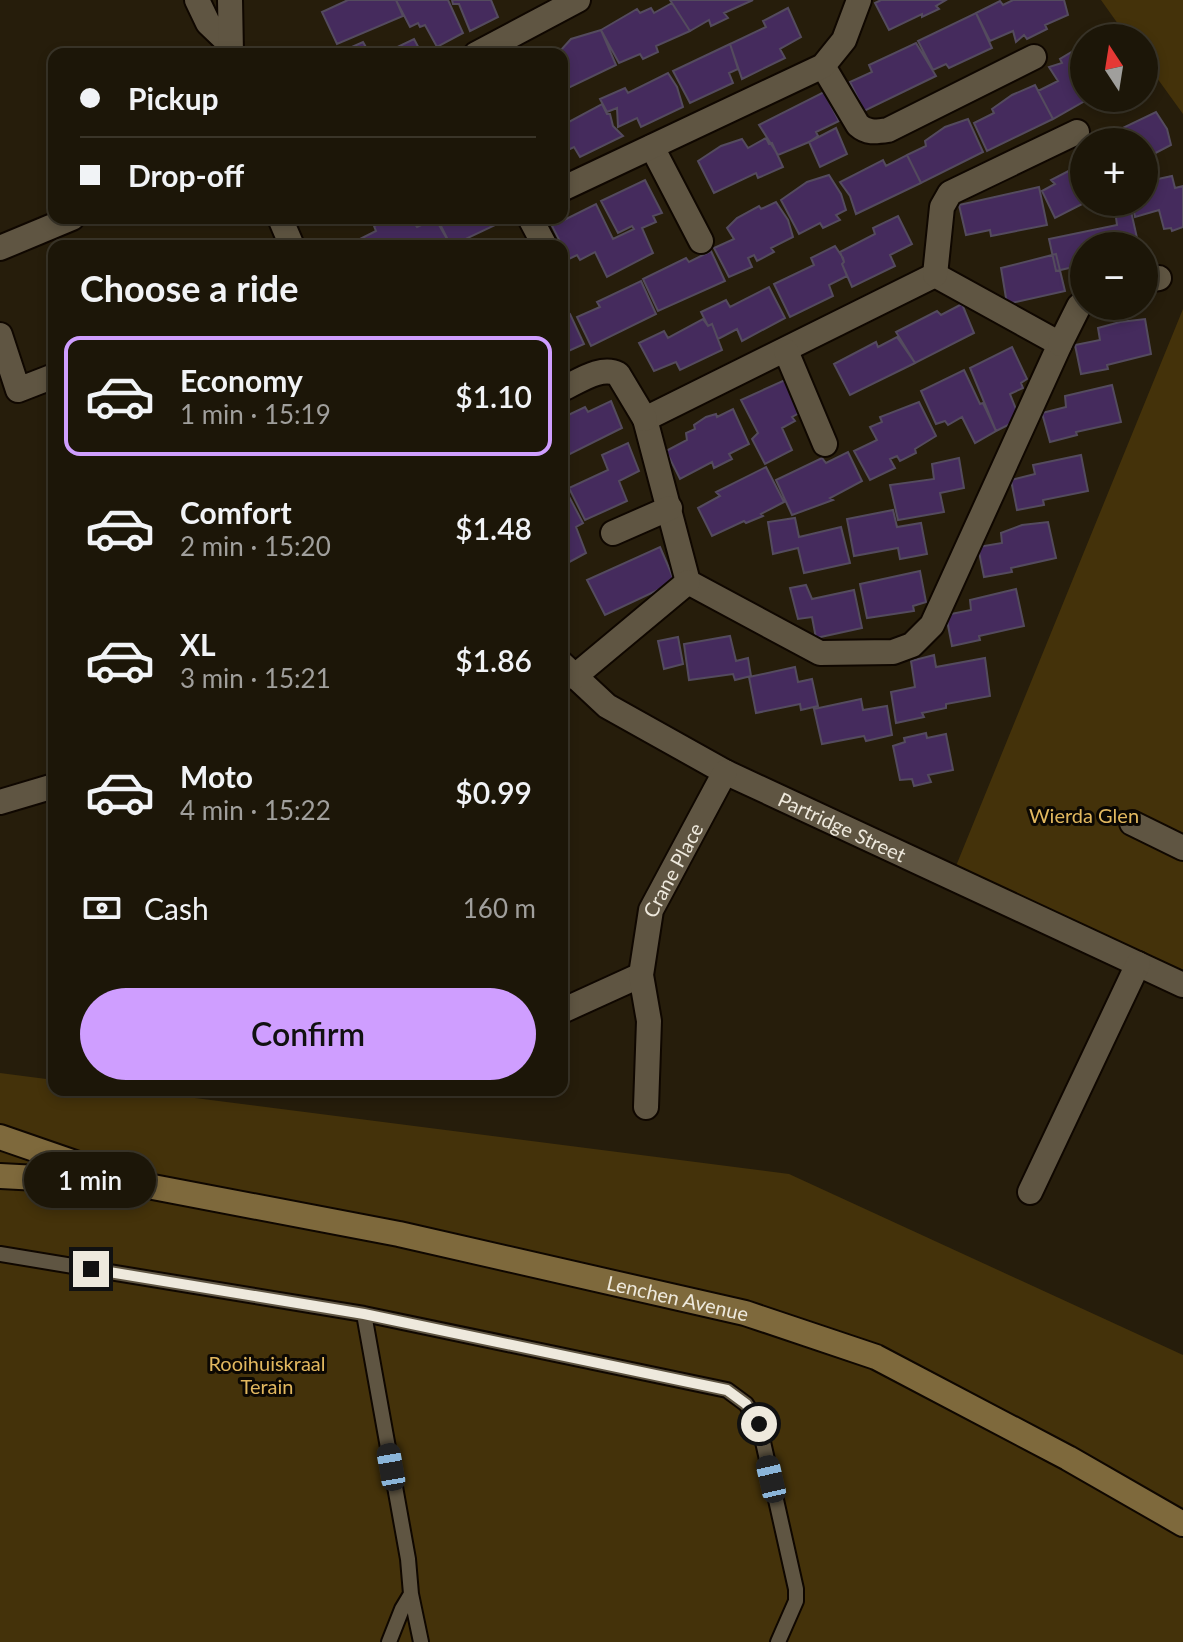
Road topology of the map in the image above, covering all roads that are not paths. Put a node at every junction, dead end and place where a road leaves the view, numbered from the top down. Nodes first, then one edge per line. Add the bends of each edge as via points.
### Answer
1 (197, 0) edge
2 (230, 0) edge
3 (578, 0) edge
4 (859, 0) edge
5 (229, 48) edge
6 (230, 48) edge
7 (487, 48) edge
8 (1034, 57) dead end
9 (823, 66) junction
10 (1070, 135) edge
11 (652, 147) junction
12 (568, 186) edge
13 (58, 224) edge
14 (701, 241) dead end
15 (0, 248) edge
16 (935, 275) junction
17 (1072, 320) edge
18 (0, 335) edge
19 (1060, 344) junction
20 (786, 351) junction
21 (48, 378) edge
22 (568, 386) edge
23 (645, 419) junction
24 (825, 444) dead end
25 (670, 508) junction
26 (613, 533) dead end
27 (688, 582) junction
28 (568, 670) edge
29 (725, 772) junction
30 (48, 789) edge
31 (0, 802) edge
32 (1132, 823) dead end
33 (1183, 848) edge
34 (1138, 964) junction
35 (641, 975) junction
36 (1183, 985) edge
37 (568, 1008) edge
38 (646, 1107) dead end
39 (0, 1137) edge
40 (0, 1176) edge
41 (132, 1183) junction
42 (1030, 1192) dead end
43 (0, 1254) edge
44 (364, 1314) junction
45 (1183, 1524) edge
46 (411, 1594) junction
47 (389, 1642) edge
48 (421, 1642) edge
49 (778, 1642) edge

1 - 5 street
2 - 6 street
3 - 7 street
4 - 9 street via 844,40
8 - 9 street via 875,132 858,125
9 - 11 street
10 - 16 street via 950,193 942,207
11 - 12 street
11 - 14 street
13 - 15 street
16 - 19 street
16 - 20 street
17 - 19 street
18 - 21 street via 18,390
19 - 27 street via 932,625 912,645 893,652 820,653
20 - 23 street
20 - 24 street
22 - 23 street via 611,370
23 - 25 street
25 - 26 street
25 - 27 street
27 - 28 street
28 - 29 street, Partridge Street via 607,706
29 - 34 street, Partridge Street
29 - 35 street, Crane Place via 651,910
30 - 31 street
32 - 33 street
34 - 36 street, Partridge Street
34 - 42 street
35 - 37 street
35 - 38 street, Crane Place via 649,1021
39 - 41 main road, Lenchen Avenue
40 - 41 main road, Lenchen Avenue
41 - 45 main road, Lenchen Avenue via 414,1237 745,1313 876,1357
43 - 44 lane
44 - 46 lane
44 - 49 lane via 727,1390 739,1397 759,1424 796,1589
46 - 47 lane
46 - 48 lane

